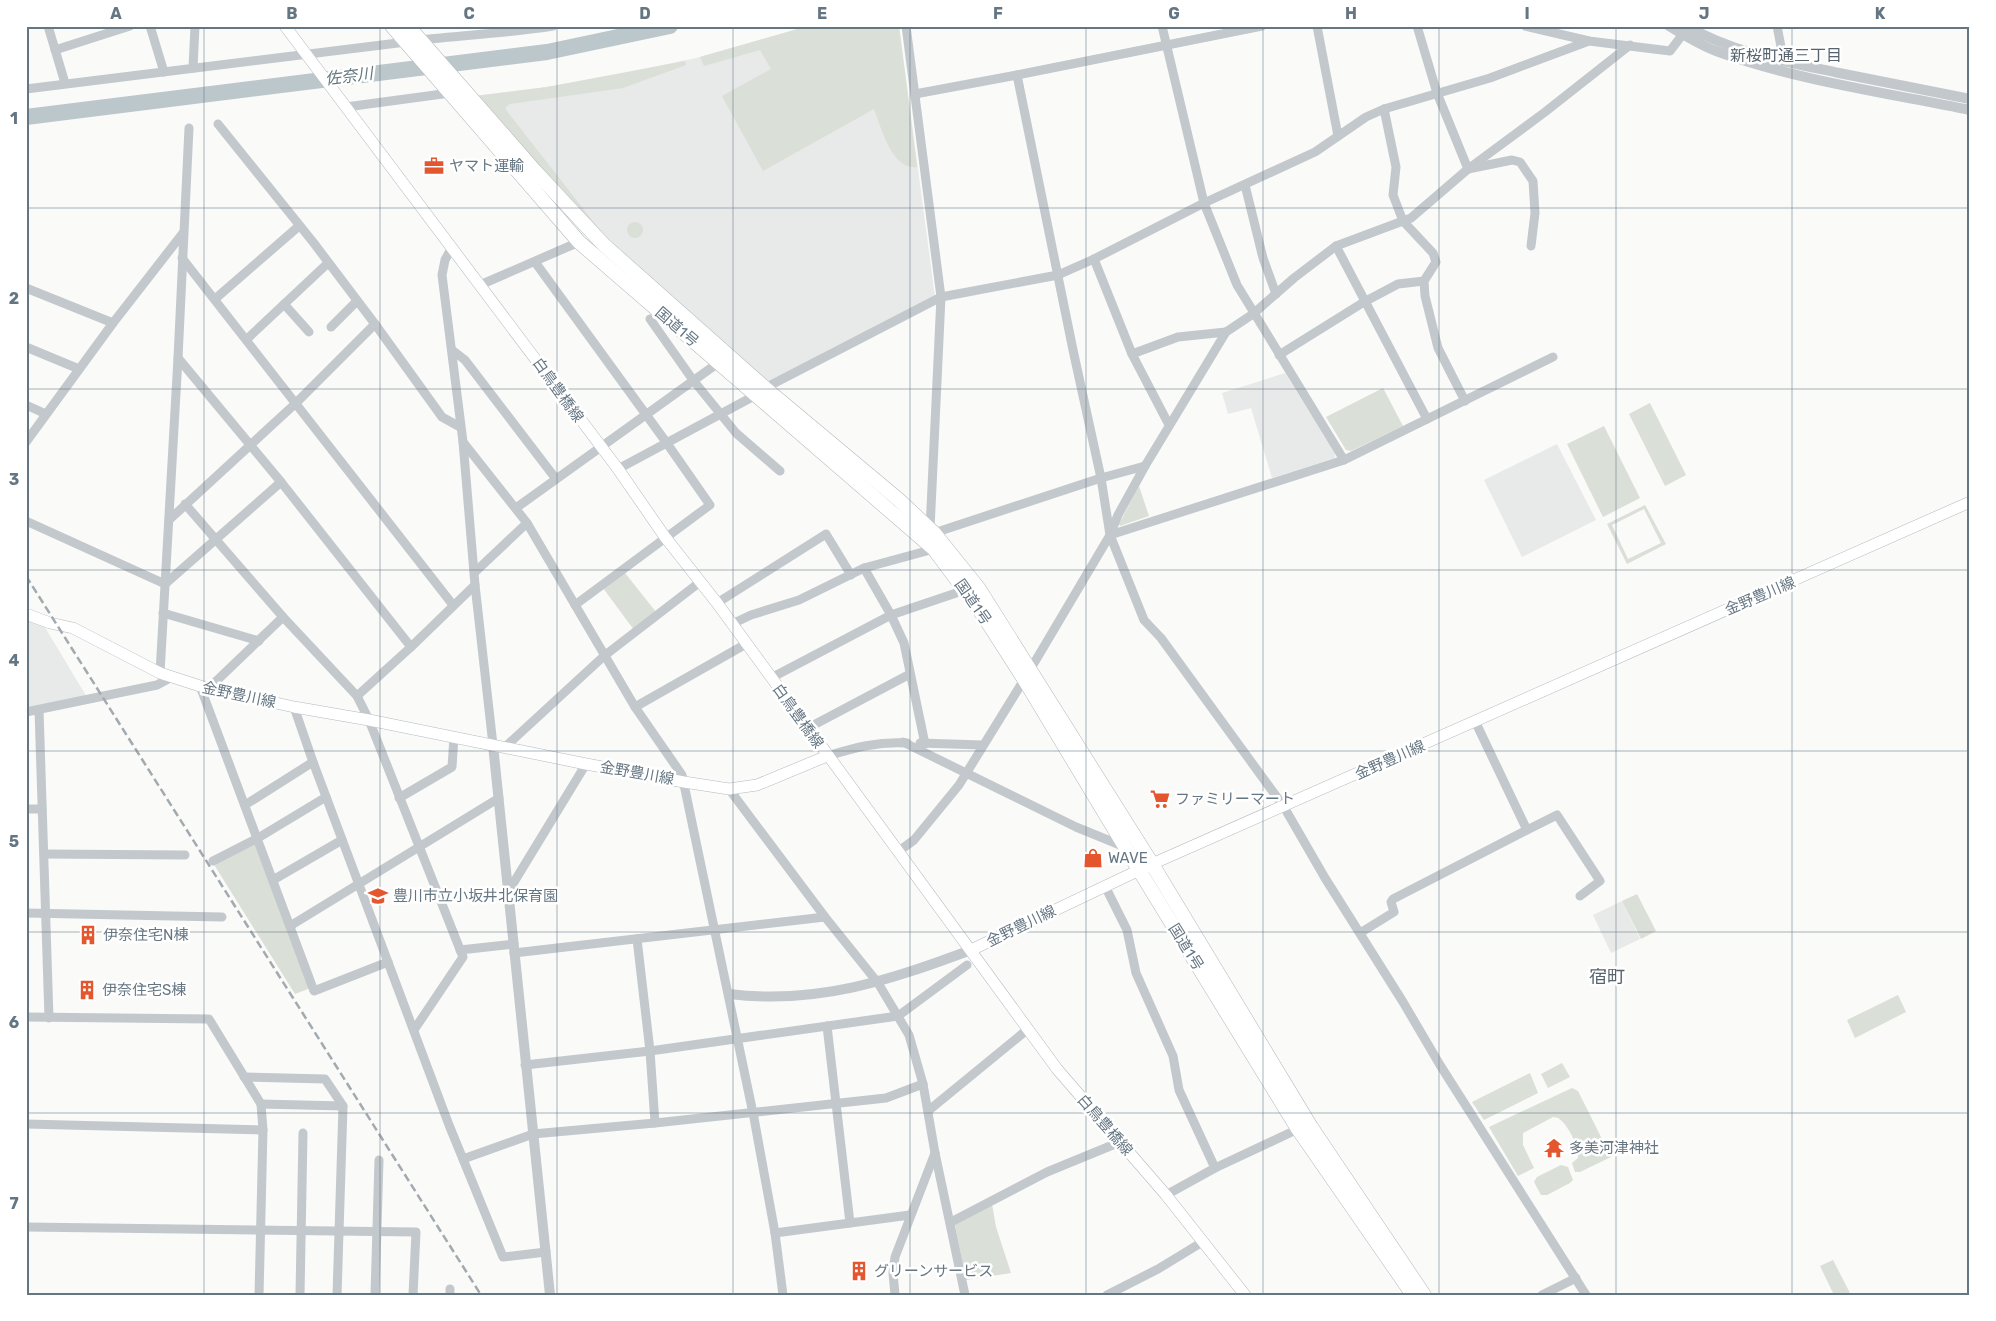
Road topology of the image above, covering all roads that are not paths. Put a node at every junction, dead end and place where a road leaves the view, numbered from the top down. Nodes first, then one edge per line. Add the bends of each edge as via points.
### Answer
1 (48, 26) edge
2 (130, 26) edge
3 (150, 26) edge
4 (195, 26) edge
5 (285, 26) edge
6 (392, 26) edge
7 (408, 26) edge
8 (553, 26) edge
9 (906, 26) edge
10 (1162, 26) edge
11 (1262, 26) edge
12 (1316, 26) edge
13 (1417, 26) edge
14 (1525, 26) edge
15 (1669, 26) edge
16 (1777, 26) edge
17 (520, 29) edge
18 (1685, 30) edge
19 (420, 40) junction
20 (1589, 41) junction
21 (406, 42) junction
22 (1166, 45) junction
23 (1630, 46) junction
24 (55, 50) junction
25 (306, 56) junction
26 (1784, 62) junction
27 (193, 68) junction
28 (164, 72) junction
29 (1017, 75) junction
30 (65, 83) junction
31 (26, 89) edge
32 (456, 90) junction
33 (1437, 93) junction
34 (915, 94) junction
35 (1970, 99) edge
36 (346, 107) junction
37 (1384, 109) junction
38 (1970, 110) edge
39 (218, 124) dead end
40 (189, 128) dead end
41 (1338, 136) junction
42 (1468, 169) junction
43 (1245, 185) junction
44 (1204, 203) junction
45 (1403, 221) junction
46 (299, 226) junction
47 (183, 232) junction
48 (579, 242) junction
49 (1336, 246) junction
50 (1531, 246) dead end
51 (452, 247) junction
52 (182, 258) junction
53 (1094, 259) junction
54 (534, 262) junction
55 (328, 263) junction
56 (1058, 275) junction
57 (1424, 281) junction
58 (480, 285) junction
59 (28, 292) edge
60 (1276, 294) junction
61 (941, 297) junction
62 (215, 299) junction
63 (357, 301) junction
64 (1364, 302) junction
65 (284, 304) junction
66 (1254, 314) junction
67 (650, 319) dead end
68 (113, 323) junction
69 (375, 324) junction
70 (331, 327) dead end
71 (308, 332) dead end
72 (1226, 332) junction
73 (247, 339) junction
74 (26, 347) edge
75 (452, 350) junction
76 (1132, 354) junction
77 (1279, 355) junction
78 (1553, 357) dead end
79 (178, 358) junction
80 (718, 362) junction
81 (79, 368) junction
82 (693, 380) junction
83 (760, 392) junction
84 (1465, 401) junction
85 (296, 403) junction
86 (26, 406) edge
87 (46, 414) junction
88 (646, 414) junction
89 (720, 414) junction
90 (1427, 419) junction
91 (1169, 425) junction
92 (460, 427) junction
93 (26, 442) edge
94 (463, 442) junction
95 (666, 442) junction
96 (250, 443) junction
97 (600, 447) junction
98 (1344, 460) junction
99 (1145, 466) junction
100 (618, 469) junction
101 (780, 471) dead end
102 (1101, 478) junction
103 (556, 479) junction
104 (281, 482) junction
105 (1970, 502) edge
106 (185, 504) junction
107 (516, 508) junction
108 (169, 520) junction
109 (26, 521) edge
110 (527, 523) junction
111 (932, 531) junction
112 (1110, 535) junction
113 (665, 537) junction
114 (217, 538) junction
115 (934, 549) junction
116 (864, 568) junction
117 (475, 572) junction
118 (851, 575) junction
119 (700, 582) junction
120 (165, 584) junction
121 (475, 585) junction
122 (965, 590) junction
123 (717, 603) junction
124 (453, 605) junction
125 (575, 605) junction
126 (163, 613) junction
127 (26, 614) edge
128 (891, 615) junction
129 (283, 617) junction
130 (732, 624) junction
131 (259, 640) junction
132 (746, 644) junction
133 (411, 647) junction
134 (604, 656) junction
135 (910, 674) junction
136 (1027, 675) junction
137 (165, 676) junction
138 (771, 678) junction
139 (205, 687) junction
140 (357, 696) junction
141 (294, 707) junction
142 (635, 707) junction
143 (39, 710) junction
144 (26, 712) edge
145 (369, 720) junction
146 (1475, 721) junction
147 (808, 728) junction
148 (454, 737) junction
149 (903, 742) junction
150 (925, 744) junction
151 (493, 745) junction
152 (982, 746) junction
153 (506, 747) junction
154 (827, 756) junction
155 (313, 762) junction
156 (586, 764) junction
157 (966, 774) junction
158 (684, 782) junction
159 (729, 789) junction
160 (326, 797) junction
161 (399, 798) junction
162 (498, 798) junction
163 (245, 805) junction
164 (1284, 807) junction
165 (26, 809) edge
166 (42, 809) junction
167 (1527, 830) junction
168 (258, 838) junction
169 (342, 840) junction
170 (419, 847) junction
171 (1125, 848) junction
172 (899, 851) junction
173 (44, 854) junction
174 (185, 856) dead end
175 (213, 861) dead end
176 (1152, 864) junction
177 (1139, 870) junction
178 (273, 880) junction
179 (359, 884) junction
180 (1105, 886) junction
181 (508, 892) junction
182 (1580, 896) dead end
183 (26, 913) edge
184 (46, 913) junction
185 (222, 917) dead end
186 (825, 917) junction
187 (290, 926) junction
188 (716, 930) junction
189 (1360, 933) junction
190 (637, 939) junction
191 (514, 948) junction
192 (460, 950) junction
193 (971, 950) junction
194 (388, 962) junction
195 (967, 965) dead end
196 (878, 983) junction
197 (729, 994) junction
198 (898, 1016) junction
199 (26, 1018) edge
200 (49, 1018) junction
201 (827, 1026) junction
202 (1028, 1028) junction
203 (414, 1030) junction
204 (738, 1039) junction
205 (650, 1051) junction
206 (525, 1064) junction
207 (244, 1077) junction
208 (923, 1084) junction
209 (261, 1104) junction
210 (836, 1104) junction
211 (343, 1106) junction
212 (928, 1111) junction
213 (752, 1113) junction
214 (655, 1123) junction
215 (26, 1124) edge
216 (1298, 1129) junction
217 (263, 1130) junction
218 (304, 1133) dead end
219 (533, 1134) junction
220 (1120, 1142) junction
221 (935, 1153) junction
222 (379, 1160) dead end
223 (463, 1160) junction
224 (1215, 1168) junction
225 (1166, 1195) junction
226 (910, 1215) junction
227 (951, 1222) junction
228 (850, 1223) junction
229 (26, 1227) edge
230 (261, 1229) junction
231 (302, 1230) junction
232 (339, 1230) junction
233 (377, 1231) junction
234 (775, 1233) junction
235 (1204, 1241) junction
236 (546, 1252) junction
237 (1576, 1278) junction
238 (259, 1295) edge
239 (300, 1295) edge
240 (337, 1295) edge
241 (375, 1295) edge
242 (413, 1295) edge
243 (550, 1295) edge
244 (783, 1295) edge
245 (895, 1295) edge
246 (965, 1295) edge
247 (1107, 1295) edge
248 (1245, 1295) edge
249 (1413, 1295) edge
250 (1424, 1295) edge
251 (1542, 1295) edge
252 (1586, 1295) edge

1 - 24 street
2 - 24 street
3 - 28 street
4 - 27 street
5 - 25 main road, 白鳥豊橋線
6 - 21 highway, 国道1号
7 - 19 highway, 国道1号
8 - 17 street
9 - 34 street
10 - 22 street
11 - 22 street
12 - 41 street
13 - 33 street
14 - 20 street
15 - 18 street
16 - 26 street
17 - 19 street
18 - 23 street via 1670,51
18 - 26 street
18 - 38 street via 1714,50 1781,71
19 - 32 highway, 国道1号
20 - 23 street
20 - 33 street via 1490,78
21 - 25 street
21 - 32 highway, 国道1号
22 - 29 street
22 - 44 street
23 - 42 street
24 - 30 street
25 - 27 street
25 - 36 main road, 白鳥豊橋線
26 - 35 street
27 - 28 street
28 - 30 street
29 - 34 street
29 - 56 street
30 - 31 street
32 - 36 street
32 - 48 highway, 国道1号
32 - 83 highway, 国道1号 via 604,245
33 - 37 street
33 - 42 street
34 - 61 street
36 - 51 main road, 白鳥豊橋線
37 - 41 street via 1366,116
37 - 45 street via 1396,167 1393,196
39 - 46 street
40 - 47 street
41 - 43 street via 1315,152
42 - 45 street
42 - 50 street via 1512,160 1520,162 1533,181 1535,213
43 - 44 street
43 - 60 street via 1263,258
44 - 53 street
44 - 66 street via 1237,285
45 - 49 street
45 - 57 street via 1433,253 1436,262
46 - 55 street
46 - 62 street
47 - 52 street
47 - 68 street
48 - 54 street
48 - 80 highway, 国道1号
49 - 60 street
49 - 64 street
51 - 58 main road, 白鳥豊橋線
51 - 75 street via 442,275
52 - 62 street
52 - 79 street
53 - 56 street
53 - 76 street
54 - 58 street
54 - 88 street
55 - 63 street
55 - 65 street
56 - 61 street
56 - 102 street
57 - 64 street via 1398,284
57 - 84 street via 1438,348
58 - 97 main road, 白鳥豊橋線
59 - 68 street
60 - 66 street
61 - 83 street
61 - 111 street
62 - 73 street
63 - 69 street
63 - 70 street
64 - 77 street
64 - 90 street
65 - 71 street
65 - 73 street
66 - 72 street
66 - 77 street
67 - 82 street
68 - 81 street
69 - 85 street
69 - 92 street via 442,417
72 - 76 street via 1178,337
72 - 91 street
73 - 85 street
74 - 81 street
75 - 92 street
75 - 103 street via 465,360
76 - 91 street
77 - 98 street
78 - 84 street
79 - 96 street
79 - 108 street
80 - 82 street
80 - 83 highway, 国道1号
81 - 87 street
82 - 88 street
82 - 89 street
83 - 89 street
83 - 111 highway, 国道1号 via 899,500
83 - 115 highway, 国道1号
84 - 90 street
85 - 96 street
85 - 124 street
86 - 87 street
87 - 93 street
88 - 95 street
88 - 97 street
89 - 95 street
89 - 101 street via 736,433
90 - 98 street
91 - 99 street
92 - 94 street
94 - 107 street
94 - 117 street
95 - 100 street
95 - 113 street via 710,505
96 - 104 street
96 - 106 street
97 - 100 main road, 白鳥豊橋線
97 - 103 street
98 - 112 street
99 - 102 street
99 - 112 street
100 - 113 main road, 白鳥豊橋線
102 - 111 street
102 - 112 street
103 - 107 street
104 - 114 street
104 - 133 street
105 - 146 main road, 金野豊川線
106 - 108 street
106 - 114 street
107 - 110 street
108 - 120 street
109 - 120 street
110 - 117 street
110 - 125 street
111 - 136 highway, 国道1号 via 979,589
112 - 136 street
112 - 164 street via 1144,620 1161,638
113 - 119 main road, 白鳥豊橋線
113 - 125 street
114 - 120 street
114 - 129 street
115 - 116 street
115 - 122 highway, 国道1号
116 - 118 street
116 - 128 street
117 - 121 street
118 - 123 street via 826,534
118 - 130 street via 799,600
119 - 123 main road, 白鳥豊橋線
119 - 134 street
120 - 126 street
121 - 124 street
121 - 151 street
122 - 128 street
122 - 136 highway, 国道1号
123 - 130 main road, 白鳥豊橋線
124 - 133 street
125 - 134 street
126 - 131 street
126 - 137 street
127 - 137 main road, 金野豊川線 via 73,628
128 - 135 street via 904,643
128 - 138 street
129 - 131 street
129 - 140 street
130 - 132 main road, 白鳥豊橋線
131 - 139 street
132 - 138 main road, 白鳥豊橋線
132 - 142 street
133 - 140 street
134 - 142 street
134 - 153 street
135 - 147 street
135 - 150 street
136 - 152 street
136 - 171 highway, 国道1号
136 - 176 highway, 国道1号
137 - 139 main road, 金野豊川線
137 - 143 street via 157,685
138 - 147 main road, 白鳥豊橋線
139 - 141 main road, 金野豊川線
139 - 163 street
140 - 145 street
141 - 145 main road, 金野豊川線
141 - 155 street
142 - 158 street
143 - 144 street
143 - 166 street
145 - 148 main road, 金野豊川線
145 - 161 street
146 - 164 main road, 金野豊川線
146 - 167 street
147 - 154 main road, 白鳥豊橋線
148 - 151 main road, 金野豊川線
148 - 161 street via 452,767
149 - 150 street
149 - 154 street via 875,743
149 - 157 street
150 - 152 street
151 - 153 main road, 金野豊川線
151 - 162 street
152 - 157 street
153 - 156 main road, 金野豊川線
154 - 159 main road, 金野豊川線 via 757,784
154 - 172 main road, 金野豊川線
155 - 160 street
155 - 163 street
156 - 158 main road, 金野豊川線
156 - 181 street
157 - 171 street
157 - 172 street via 914,840
158 - 159 main road, 金野豊川線
158 - 188 street
159 - 186 street
160 - 168 street
160 - 169 street
161 - 170 street
162 - 170 street
162 - 181 street
163 - 168 street
164 - 176 main road, 金野豊川線
164 - 189 street
165 - 166 street
166 - 173 street
167 - 182 street via 1557,814 1600,881
167 - 189 street via 1393,899 1394,912
168 - 175 street
168 - 178 street
169 - 178 street
169 - 179 street
170 - 179 street
170 - 192 street
171 - 177 highway, 国道1号
172 - 193 main road, 金野豊川線
173 - 174 street
173 - 184 street
176 - 177 main road, 金野豊川線
176 - 250 highway, 国道1号 via 1311,1128
177 - 180 main road, 金野豊川線
177 - 216 highway, 国道1号
178 - 187 street
179 - 187 street
179 - 194 street
180 - 193 main road, 金野豊川線
180 - 224 street via 1127,930 1136,973 1173,1056 1179,1090
181 - 191 street
183 - 184 street
184 - 185 street
184 - 200 street
186 - 188 street
186 - 196 street
187 - 194 street via 314,991
188 - 190 street
188 - 197 street
189 - 237 street
190 - 191 street
190 - 205 street
191 - 192 street
191 - 206 street
192 - 203 street via 462,957
193 - 196 street
193 - 202 main road, 白鳥豊橋線
194 - 203 street
195 - 198 street
196 - 197 street via 807,996
196 - 198 street
197 - 204 street
198 - 201 street
198 - 208 street via 912,1043
199 - 200 street
200 - 207 street via 209,1019
201 - 204 street
201 - 210 street
202 - 212 street
202 - 220 main road, 白鳥豊橋線 via 1057,1069
203 - 223 street
204 - 205 street
204 - 213 street
205 - 206 street
205 - 214 street
206 - 219 street
207 - 209 street
207 - 211 street via 326,1079
208 - 210 street via 886,1098
208 - 212 street
209 - 211 street
209 - 217 street
210 - 213 street
210 - 228 street
211 - 232 street
212 - 221 street
213 - 214 street
213 - 234 street
214 - 219 street
215 - 217 street
216 - 224 street
216 - 249 highway, 国道1号
217 - 230 street
218 - 231 street
219 - 223 street
219 - 236 street
220 - 225 main road, 白鳥豊橋線
220 - 227 street via 1047,1172
221 - 226 street
221 - 227 street
222 - 233 street
223 - 236 street via 503,1257
224 - 225 street
225 - 235 main road, 白鳥豊橋線
226 - 228 street
226 - 245 street via 895,1257
227 - 246 street
228 - 234 street
229 - 230 street
230 - 231 street
230 - 238 street
231 - 232 street
231 - 239 street
232 - 233 street
232 - 240 street
233 - 241 street
233 - 242 street via 416,1232
234 - 244 street
235 - 247 street
235 - 248 main road, 白鳥豊橋線
236 - 243 street
237 - 251 street
237 - 252 street

